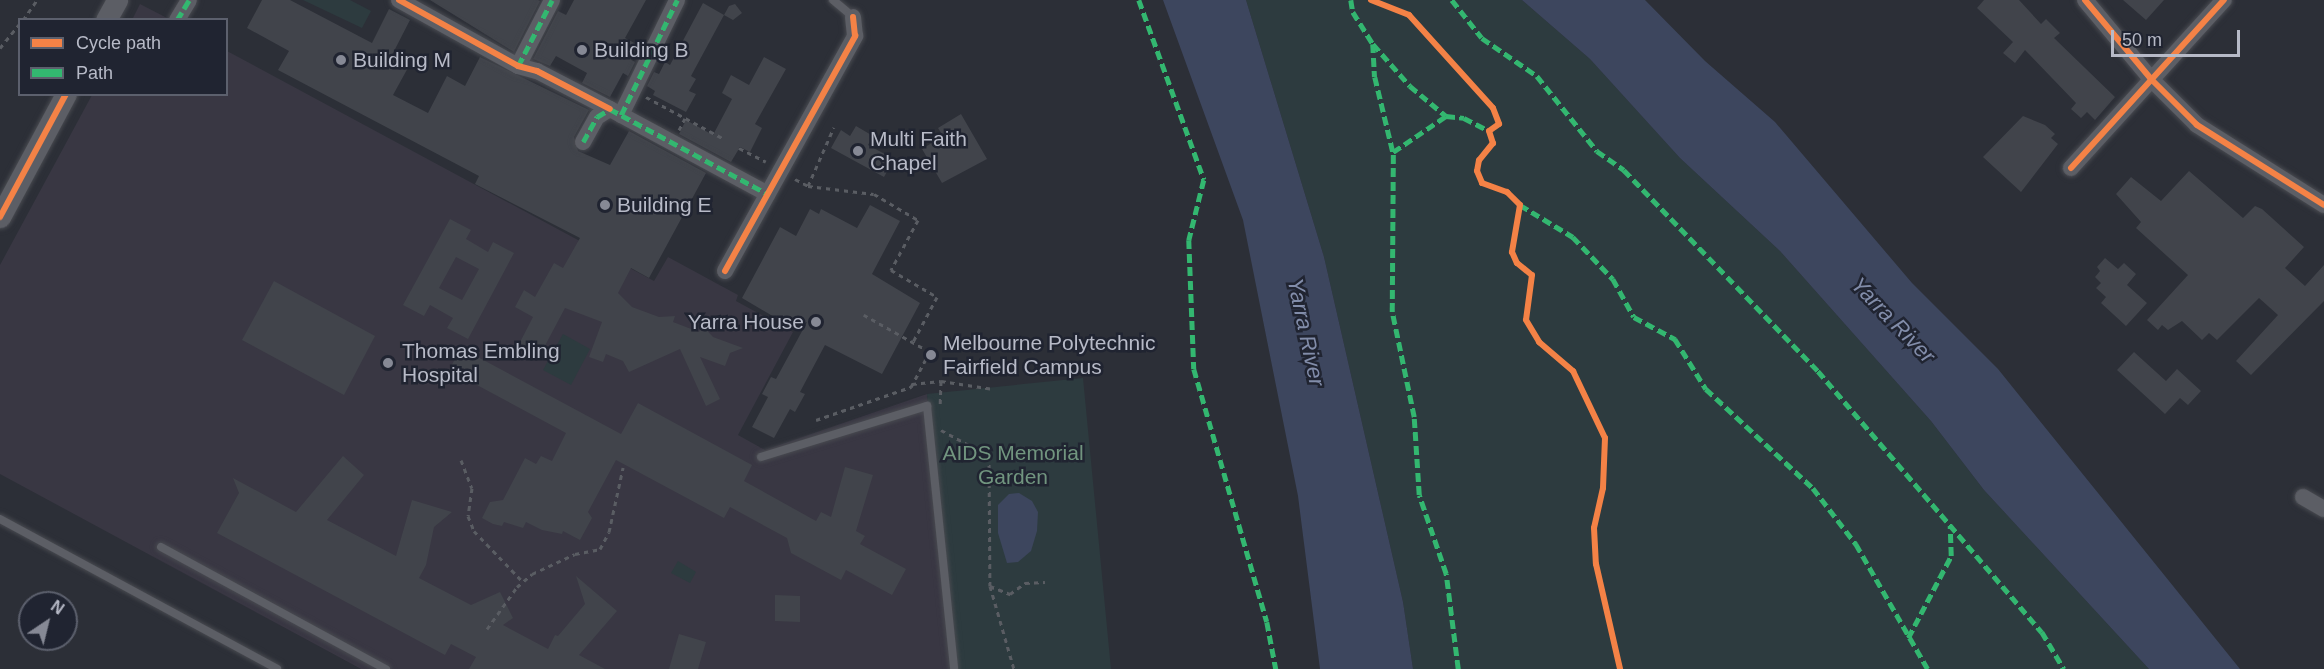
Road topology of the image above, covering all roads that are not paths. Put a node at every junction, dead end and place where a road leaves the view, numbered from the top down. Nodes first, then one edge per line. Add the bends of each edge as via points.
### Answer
1 (117, 0) edge
2 (189, 0) edge
3 (399, 0) edge
4 (552, 0) edge
5 (676, 0) edge
6 (833, 0) edge
7 (2085, 0) edge
8 (2224, 0) edge
9 (853, 17) joint
10 (107, 18) edge
11 (178, 18) edge
12 (518, 66) junction
13 (2151, 79) junction
14 (65, 96) edge
15 (615, 112) junction
16 (583, 142) dead end
17 (2071, 168) dead end
18 (768, 194) junction
19 (2324, 205) edge
20 (0, 217) edge
21 (725, 271) dead end
22 (761, 457) dead end
23 (2303, 497) dead end
24 (2324, 510) edge
25 (0, 519) edge
26 (161, 548) dead end
27 (277, 669) edge
28 (386, 669) edge
29 (954, 669) edge

1 - 10 street
2 - 11 street
3 - 12 street
4 - 12 street
5 - 15 street via 633,90
6 - 9 lane
7 - 13 street
8 - 13 street
9 - 18 street via 855,36
12 - 15 street via 537,71
13 - 17 street
13 - 19 street via 2197,125
14 - 20 street
15 - 16 street via 597,117
15 - 18 street
18 - 21 street
22 - 29 lane via 927,406
23 - 24 street
25 - 27 lane
26 - 28 lane

